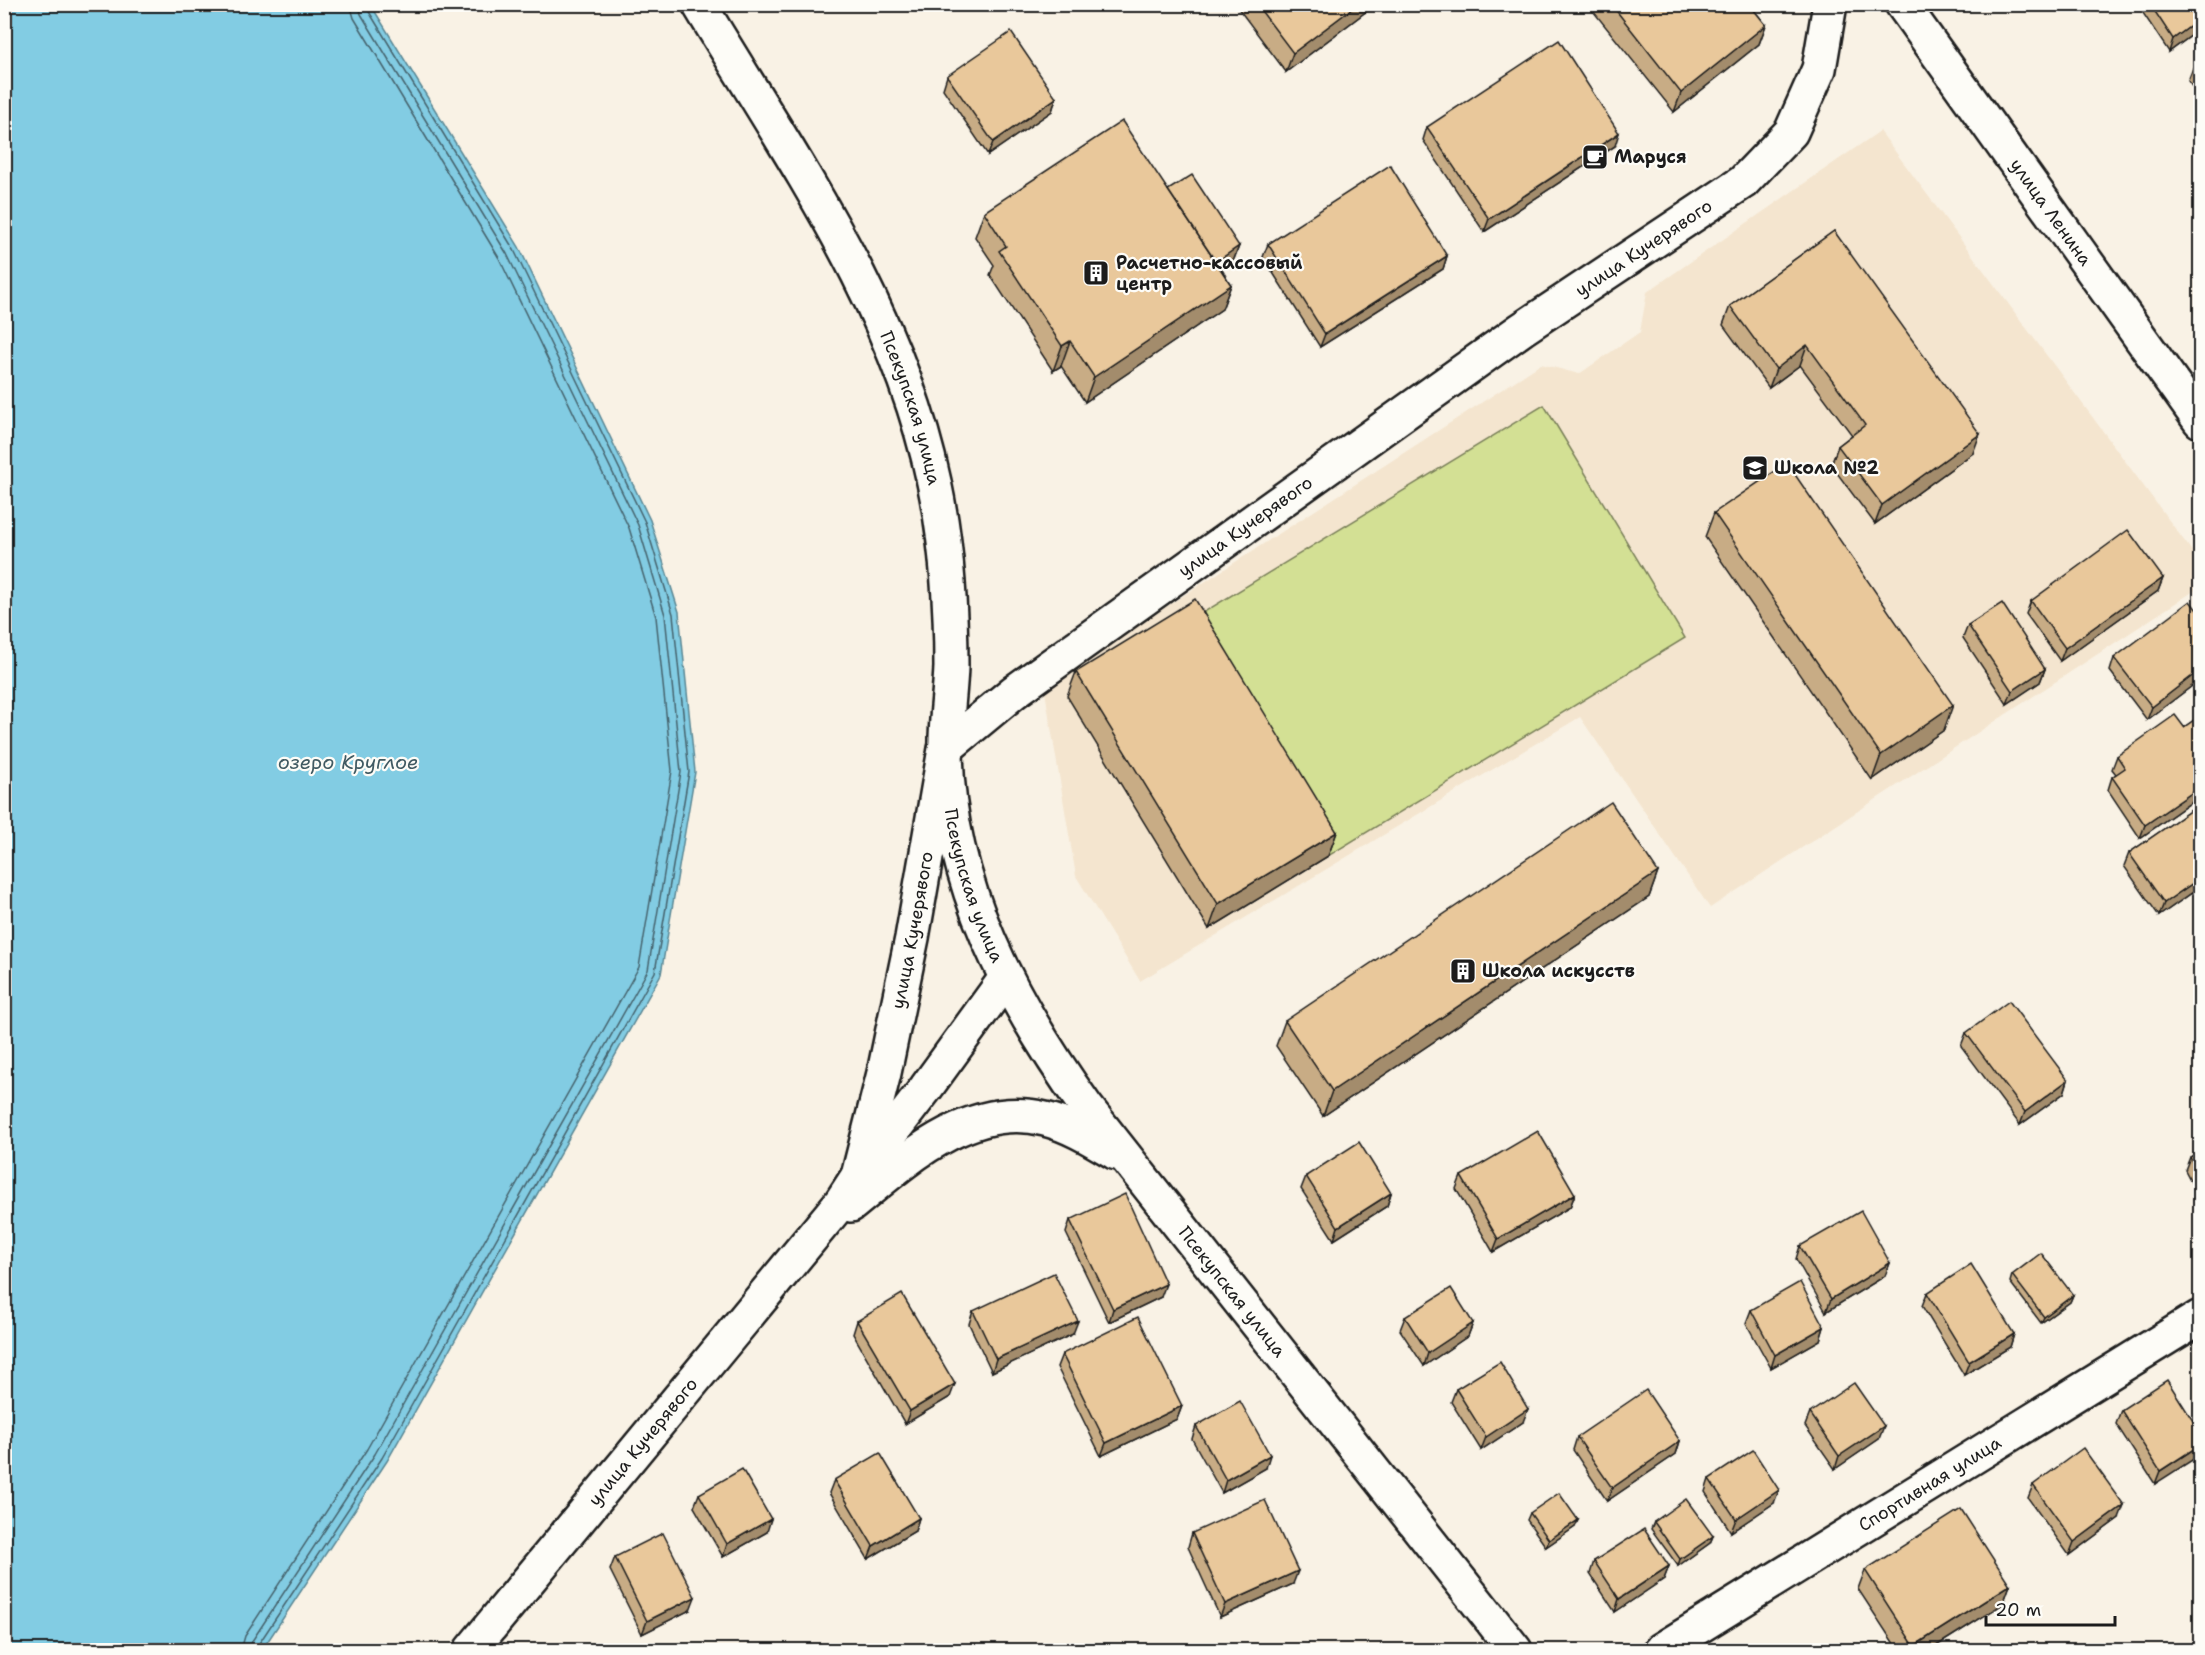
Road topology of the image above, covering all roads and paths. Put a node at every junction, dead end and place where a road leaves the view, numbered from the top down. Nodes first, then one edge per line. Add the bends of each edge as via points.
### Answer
1 (699, 4) edge
2 (1830, 4) edge
3 (1902, 4) edge
4 (2200, 422) edge
5 (945, 749) junction
6 (1006, 978) junction
7 (1130, 1162) junction
8 (858, 1176) junction
9 (815, 1234) junction
10 (2200, 1317) edge
11 (471, 1650) edge
12 (1515, 1650) edge
13 (1660, 1650) edge

1 - 5 street, Псекупская улица via 865,286 916,416 933,480 947,566 951,668
2 - 5 street, улица Кучерявого via 1818,69 1791,132 1743,182 1522,329 1014,692
3 - 4 street, улица Ленина
5 - 6 street, Псекупская улица via 948,794 960,859 986,936
5 - 8 street, улица Кучерявого via 912,938
6 - 7 street, Псекупская улица via 1060,1070
6 - 8 street, улица Кучерявого
7 - 9 street, улица Кучерявого via 1063,1125 1025,1116 1000,1117 963,1127 924,1148
7 - 12 street, Псекупская улица
8 - 9 street, улица Кучерявого
9 - 11 street, улица Кучерявого
10 - 13 street, Спортивная улица

